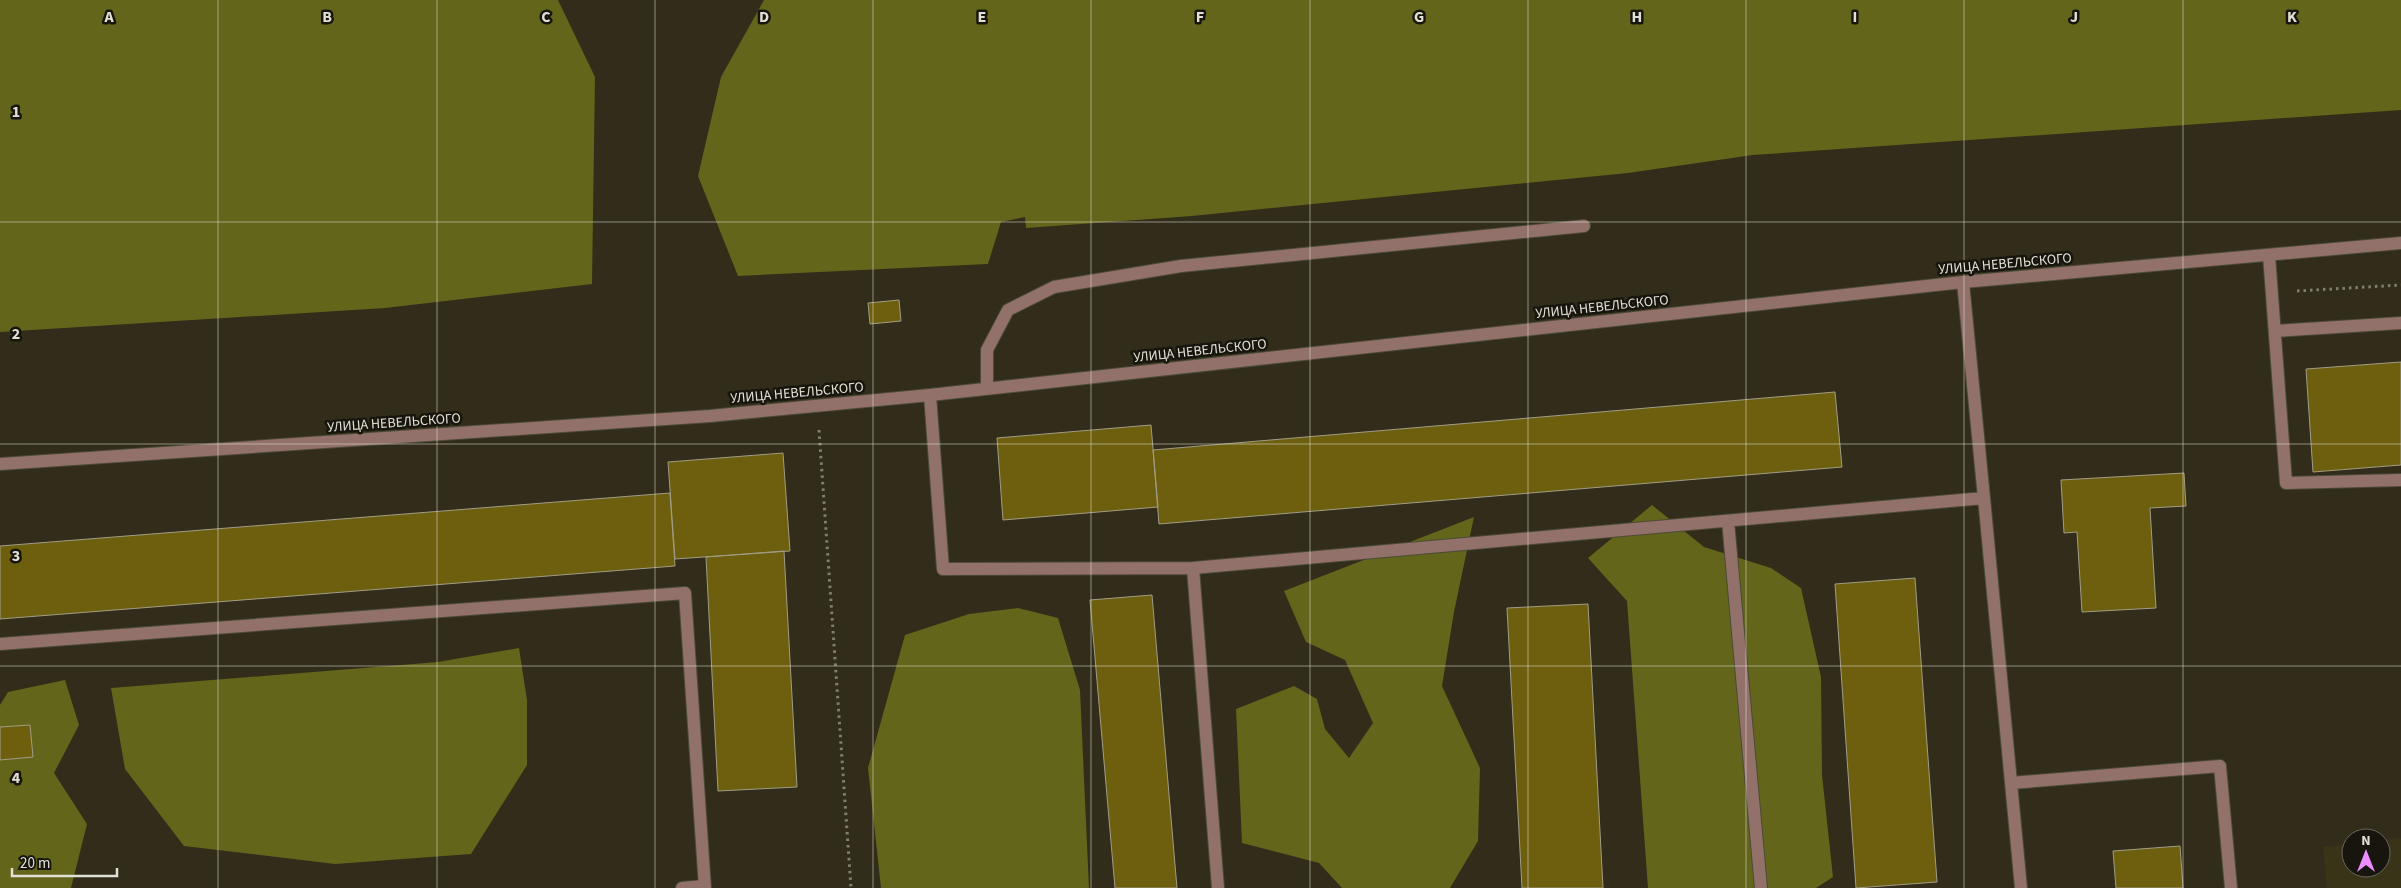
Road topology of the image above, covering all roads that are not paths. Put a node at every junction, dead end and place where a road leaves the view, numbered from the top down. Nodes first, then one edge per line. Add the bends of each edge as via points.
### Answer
1 (1584, 226) dead end
2 (2401, 243) edge
3 (2269, 255) junction
4 (1963, 282) junction
5 (2401, 323) edge
6 (2275, 331) junction
7 (987, 388) junction
8 (930, 395) junction
9 (0, 464) edge
10 (2401, 480) edge
11 (1984, 498) junction
12 (1728, 521) junction
13 (1193, 568) junction
14 (0, 644) edge
15 (2011, 783) junction
16 (704, 887) edge
17 (682, 888) edge
18 (1218, 888) edge
19 (1761, 888) edge
20 (2021, 888) edge
21 (2231, 888) edge

1 - 7 street via 1181,266 1054,287 1008,310 987,350
2 - 3 street, УЛИЦА НЕВЕЛЬСКОГО
3 - 4 street, УЛИЦА НЕВЕЛЬСКОГО
3 - 6 street
4 - 7 street, УЛИЦА НЕВЕЛЬСКОГО
4 - 11 street
5 - 6 street
6 - 10 street via 2286,483
7 - 8 street, УЛИЦА НЕВЕЛЬСКОГО
8 - 9 street, УЛИЦА НЕВЕЛЬСКОГО via 710,416
8 - 13 street via 943,569
11 - 12 street
11 - 15 street
12 - 13 street
12 - 19 street
13 - 18 street
14 - 16 street via 685,593
15 - 20 street
15 - 21 street via 2220,766
16 - 17 street

